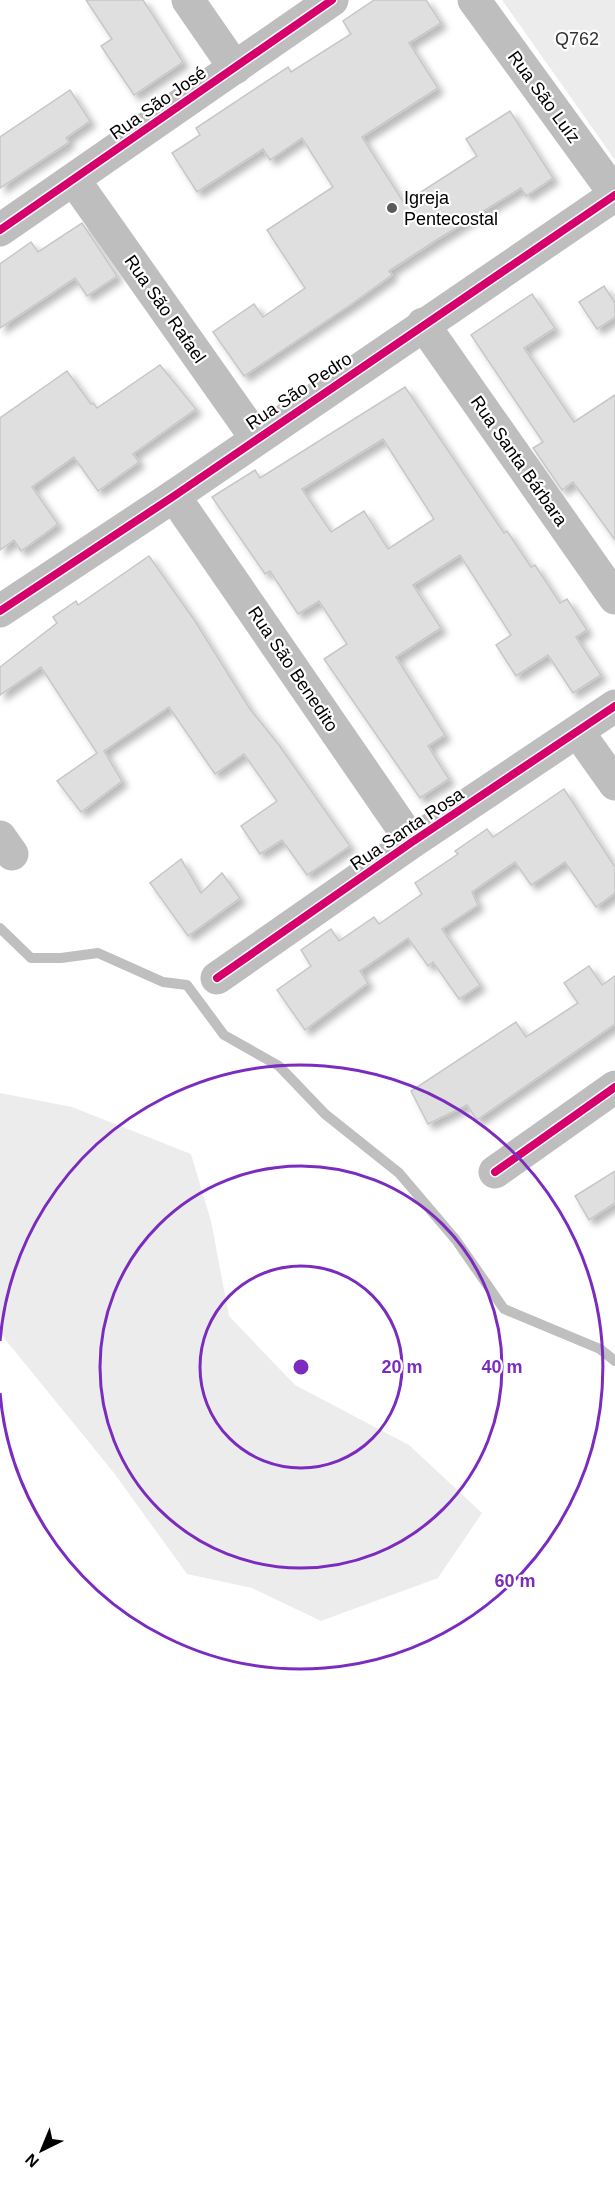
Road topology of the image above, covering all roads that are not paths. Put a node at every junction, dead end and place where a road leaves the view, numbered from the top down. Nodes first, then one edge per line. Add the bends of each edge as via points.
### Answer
1 (188, 0) edge
2 (332, 0) edge
3 (474, 0) edge
4 (235, 68) junction
5 (74, 180) junction
6 (615, 195) edge
7 (0, 230) edge
8 (423, 324) junction
9 (256, 438) junction
10 (174, 496) junction
11 (615, 598) edge
12 (0, 611) edge
13 (615, 706) edge
14 (578, 732) junction
15 (615, 784) edge
16 (412, 842) junction
17 (217, 978) dead end
18 (615, 1087) edge
19 (495, 1172) dead end

1 - 4 street
2 - 4 street, Rua São José
3 - 6 street, Rua São Luíz
4 - 5 street, Rua São José
5 - 7 street, Rua São José
5 - 9 street, Rua São Rafael
6 - 8 street, Rua São Pedro
8 - 9 street, Rua São Pedro
8 - 11 street, Rua Santa Bárbara
9 - 10 street, Rua São Pedro
10 - 12 street, Rua São Pedro
10 - 16 street, Rua São Benedito
13 - 14 street, Rua Santa Rosa
14 - 15 street
14 - 16 street, Rua Santa Rosa
16 - 17 street, Rua Santa Rosa
18 - 19 street

